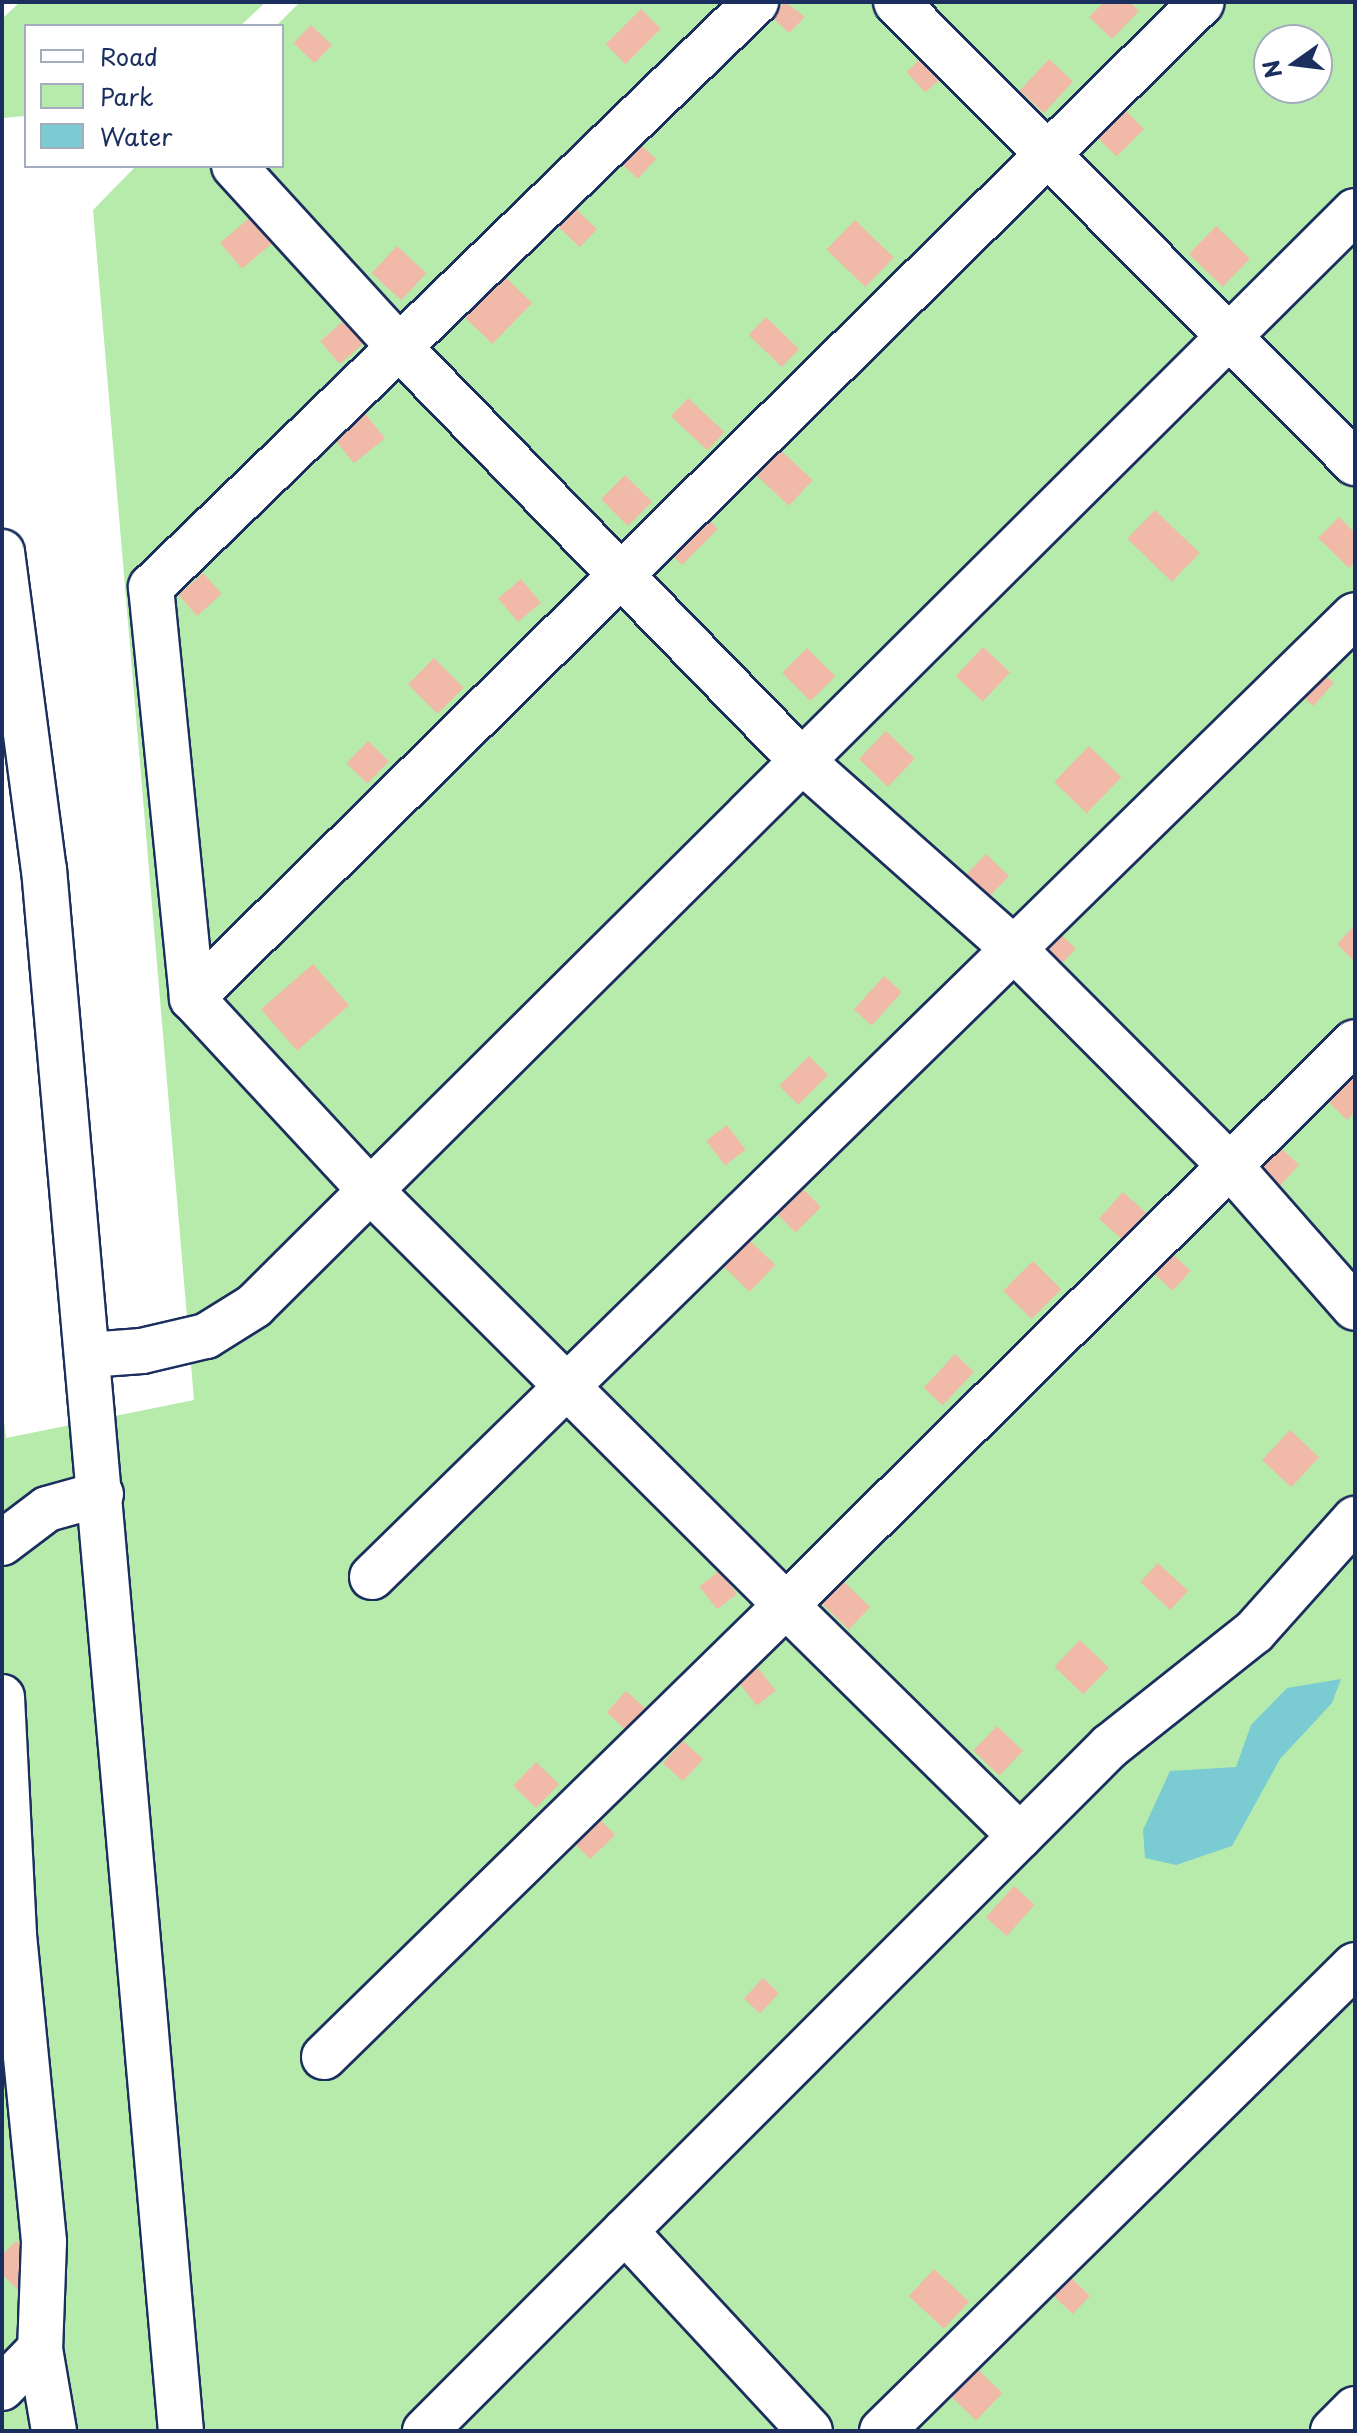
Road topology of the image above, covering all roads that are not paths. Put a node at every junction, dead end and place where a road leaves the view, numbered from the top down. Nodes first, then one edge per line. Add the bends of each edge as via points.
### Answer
1 (756, 2) edge
2 (896, 2) edge
3 (1202, 2) edge
4 (1046, 153) junction
5 (236, 168) edge
6 (1355, 211) edge
7 (1228, 337) junction
8 (399, 347) junction
9 (1355, 463) edge
10 (2, 552) edge
11 (623, 572) junction
12 (1355, 615) edge
13 (801, 760) junction
14 (1014, 949) junction
15 (192, 998) junction
16 (1355, 1042) edge
17 (1232, 1168) junction
18 (369, 1189) junction
19 (1355, 1308) edge
20 (88, 1355) junction
21 (565, 1388) junction
22 (101, 1494) junction
23 (1355, 1519) edge
24 (2, 1543) edge
25 (372, 1577) dead end
26 (786, 1605) junction
27 (2, 1697) edge
28 (1020, 1836) junction
29 (8, 1941) edge
30 (1355, 1965) edge
31 (324, 2057) dead end
32 (625, 2231) junction
33 (40, 2349) junction
34 (2, 2388) edge
35 (1355, 2409) edge
36 (54, 2431) edge
37 (181, 2431) edge
38 (425, 2431) edge
39 (810, 2431) edge
40 (882, 2431) edge
41 (1333, 2431) edge

1 - 8 street
2 - 4 street
3 - 4 street
4 - 7 street
4 - 11 street
5 - 8 street
6 - 7 street
7 - 9 street
7 - 13 street
8 - 11 street
8 - 15 street via 151,587
10 - 20 street via 44,869
11 - 13 street
11 - 15 street
12 - 14 street
13 - 14 street
13 - 18 street
14 - 17 street
14 - 21 street
15 - 18 street
16 - 17 street
17 - 19 street
17 - 26 street
18 - 20 street via 254,1306 206,1336 142,1351
18 - 21 street
20 - 22 street
21 - 25 street
21 - 26 street
22 - 24 street via 47,1509
22 - 37 street
23 - 28 street via 1254,1632 1110,1746
26 - 28 street
26 - 31 street
27 - 29 street
28 - 32 street
29 - 33 street via 44,2242
30 - 40 street
32 - 38 street
32 - 39 street
33 - 34 street
33 - 36 street
35 - 41 street

